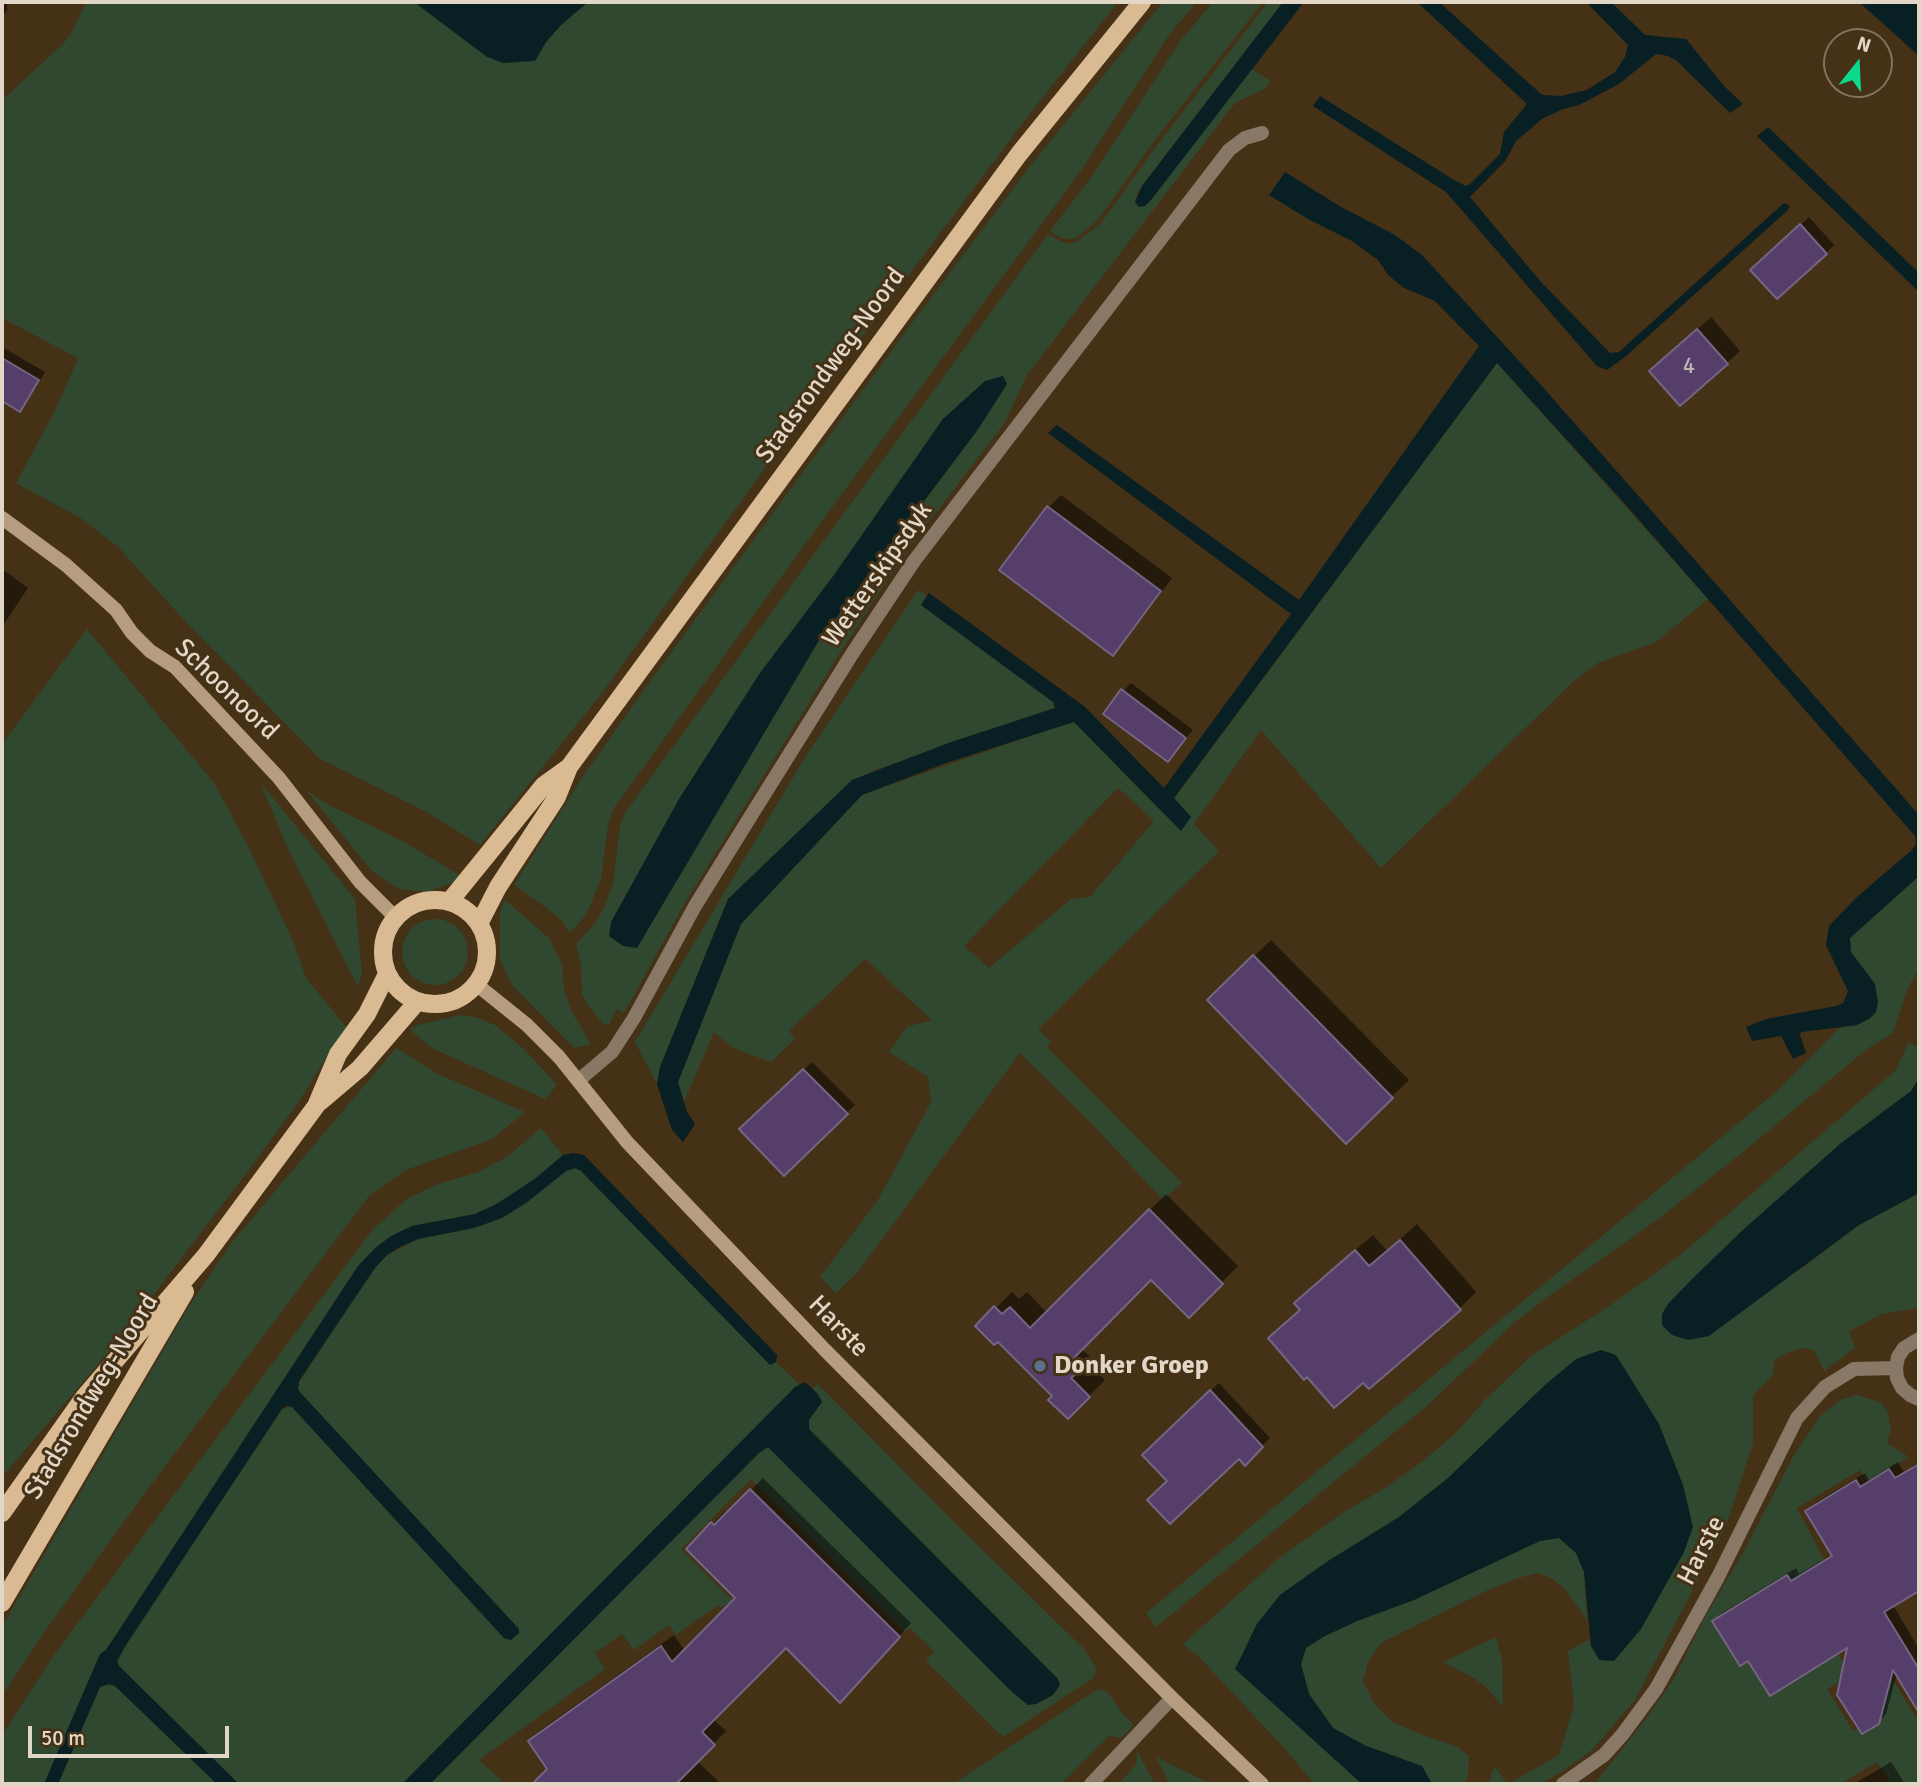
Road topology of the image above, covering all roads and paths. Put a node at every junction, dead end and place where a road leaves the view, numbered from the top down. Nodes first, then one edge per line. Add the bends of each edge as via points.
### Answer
1 (1142, 2) edge
2 (1262, 133) dead end
3 (2, 518) edge
4 (569, 767) junction
5 (449, 902) junction
6 (396, 918) junction
7 (480, 922) junction
8 (387, 974) junction
9 (476, 984) junction
10 (417, 1002) junction
11 (579, 1080) junction
12 (316, 1106) junction
13 (206, 1255) junction
14 (1919, 1339) edge
15 (1896, 1367) junction
16 (1919, 1399) edge
17 (2, 1513) edge
18 (2, 1603) edge
19 (1172, 1698) junction
20 (1091, 1784) edge
21 (1262, 1784) edge
22 (1563, 1784) edge

1 - 4 main road, Stadsrondweg-Noord via 1019,154
2 - 11 street, Wetterskipsdyk via 1229,150 914,561 695,906 634,1018 612,1052
3 - 6 street, Schoonoord via 66,565 116,610 150,651 175,667 270,768 360,882
4 - 5 main road, Stadsrondweg-Noord via 544,785
4 - 7 main road, Stadsrondweg-Noord via 557,797
5 - 6 main road via 419,903
5 - 7 main road
6 - 8 main road via 383,947
7 - 9 main road via 488,949
8 - 10 main road via 395,989
8 - 12 main road, Stadsrondweg-Noord via 367,1014 338,1054
9 - 10 main road via 443,1006
9 - 11 street, Harste via 527,1026
10 - 12 main road, Stadsrondweg-Noord via 360,1068
11 - 19 street, Harste via 627,1142 825,1350
12 - 13 main road, Stadsrondweg-Noord
13 - 17 main road, Stadsrondweg-Noord via 85,1396
13 - 18 main road, Stadsrondweg-Noord
14 - 15 street via 1904,1348
15 - 16 street via 1902,1388
15 - 22 street, Harste via 1854,1369 1825,1387 1797,1418 1656,1689 1604,1755
19 - 20 street
19 - 21 street, Harste

